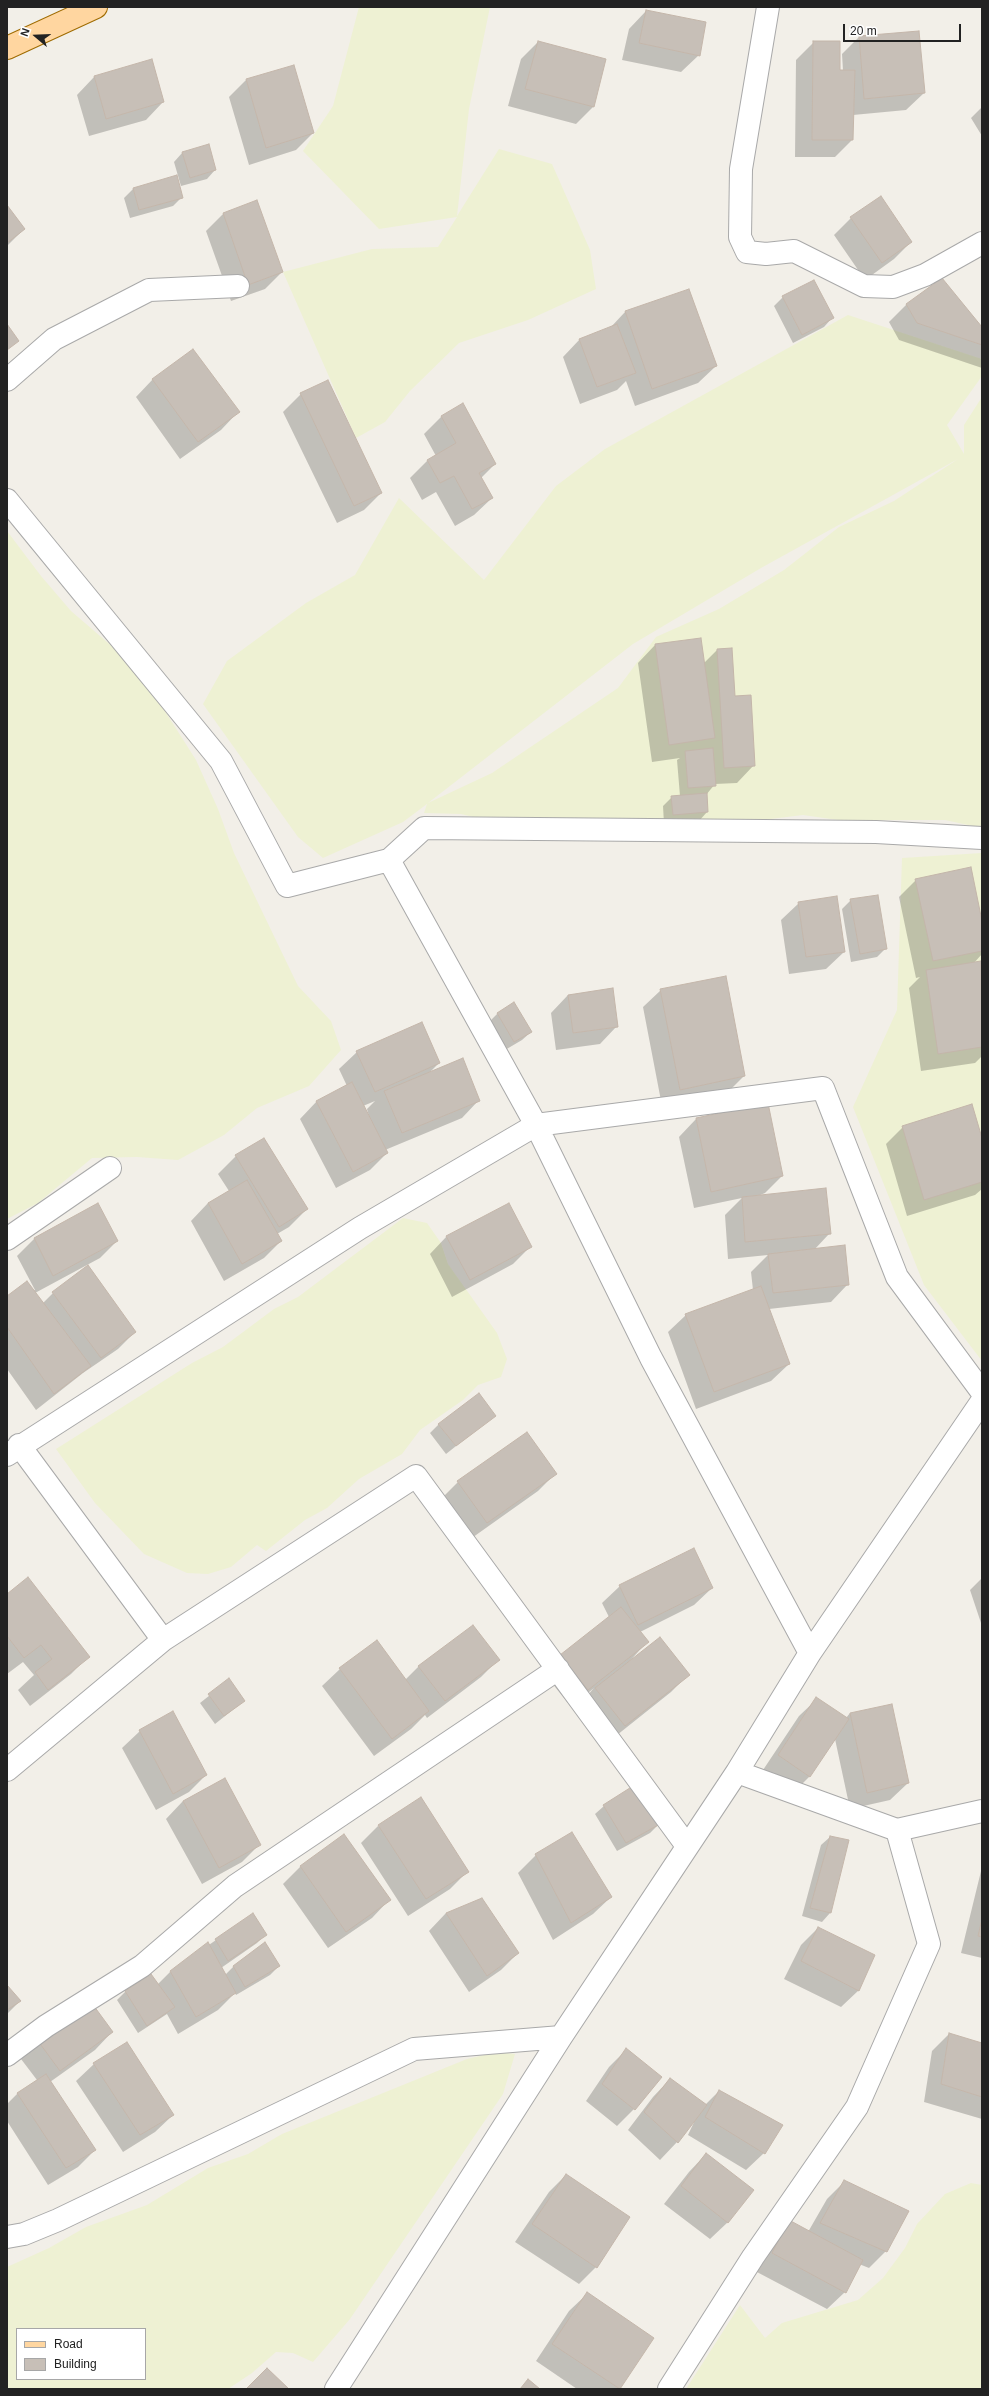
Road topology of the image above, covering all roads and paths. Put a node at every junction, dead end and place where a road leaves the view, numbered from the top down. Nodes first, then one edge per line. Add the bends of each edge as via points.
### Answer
1 (96, 7) edge
2 (768, 7) edge
3 (7, 48) edge
4 (982, 243) edge
5 (238, 286) dead end
6 (7, 380) edge
7 (7, 500) edge
8 (982, 838) edge
9 (389, 860) junction
10 (536, 1125) junction
11 (110, 1168) dead end
12 (7, 1239) edge
13 (982, 1392) edge
14 (982, 1401) edge
15 (13, 1450) edge
16 (163, 1640) junction
17 (810, 1653) junction
18 (558, 1669) junction
19 (7, 1770) edge
20 (737, 1772) junction
21 (982, 1811) edge
22 (897, 1830) junction
23 (687, 1846) junction
24 (561, 2038) junction
25 (7, 2056) edge
26 (7, 2237) edge
27 (336, 2389) edge
28 (668, 2389) edge

1 - 3 main road
2 - 4 street via 741,168 740,237 747,252 766,254 794,251 864,286 893,287 925,275
5 - 6 street via 149,290 54,339
7 - 9 street via 221,761 286,886
8 - 9 street via 876,832 424,828
9 - 10 street
10 - 13 street via 822,1088 897,1277
10 - 15 street via 360,1228
10 - 17 street via 651,1358
11 - 12 street
14 - 17 street
15 - 16 street
16 - 18 street via 416,1476
16 - 19 street
17 - 20 street
18 - 23 street
18 - 25 street via 235,1886 142,1966 46,2026
20 - 22 street
20 - 23 street
21 - 22 street
22 - 28 street via 929,1944 857,2107 753,2257
23 - 24 street
24 - 26 street via 414,2049 58,2220 24,2234
24 - 27 street

